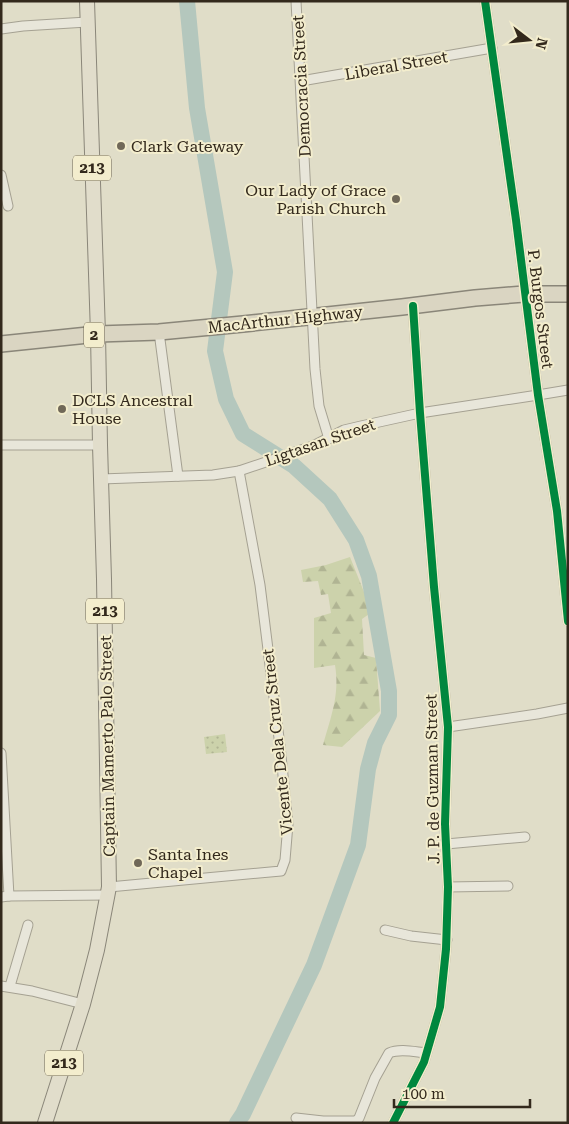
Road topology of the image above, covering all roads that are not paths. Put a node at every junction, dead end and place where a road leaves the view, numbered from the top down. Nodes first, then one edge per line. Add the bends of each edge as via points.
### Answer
1 (87, 1) edge
2 (296, 1) edge
3 (485, 1) edge
4 (87, 22) junction
5 (1, 29) edge
6 (492, 48) junction
7 (301, 81) junction
8 (1, 175) edge
9 (8, 206) dead end
10 (524, 294) junction
11 (568, 294) edge
12 (413, 306) junction
13 (313, 317) junction
14 (159, 332) junction
15 (98, 334) junction
16 (1, 344) edge
17 (568, 390) edge
18 (538, 395) junction
19 (420, 413) junction
20 (329, 439) junction
21 (1, 445) edge
22 (100, 445) junction
23 (239, 471) junction
24 (178, 476) junction
25 (101, 479) junction
26 (568, 621) edge
27 (568, 708) edge
28 (448, 727) junction
29 (1, 753) edge
30 (525, 837) dead end
31 (446, 844) junction
32 (508, 886) dead end
33 (448, 887) junction
34 (108, 891) junction
35 (5, 897) edge
36 (28, 925) dead end
37 (385, 930) dead end
38 (446, 940) junction
39 (6, 986) edge
40 (83, 1004) junction
41 (426, 1054) junction
42 (296, 1118) dead end
43 (46, 1123) edge
44 (393, 1123) edge

1 - 4 main road, 213
2 - 7 street, Democracia Street
3 - 6 street, P. Burgos Street
4 - 5 street
4 - 15 main road, 213
6 - 7 street, Liberal Street
6 - 10 street, P. Burgos Street
7 - 13 street, Democracia Street
8 - 9 street
10 - 11 highway, MacArthur Highway / 2
10 - 12 highway, MacArthur Highway / 2
10 - 18 street, P. Burgos Street
12 - 13 highway, MacArthur Highway / 2
12 - 19 street, J. P. de Guzman Street
13 - 14 highway, MacArthur Highway / 2
13 - 20 street, Democracia Street via 319,406
14 - 15 highway, MacArthur Highway / 2
14 - 24 street
15 - 16 highway, MacArthur Highway / 2
15 - 22 main road, Captain Mamerto Palo Street / 213
17 - 18 street, Ligtasan Street
18 - 19 street, Ligtasan Street
18 - 26 street, P. Burgos Street via 557,511
19 - 20 street, Ligtasan Street via 344,430
19 - 28 street, J. P. de Guzman Street
20 - 23 street, Ligtasan Street
21 - 22 street
22 - 25 main road, Captain Mamerto Palo Street / 213
23 - 24 street, Ligtasan Street
23 - 34 street, Vicente Dela Cruz Street via 260,585 279,736 288,824 285,860 281,871
24 - 25 street, Ligtasan Street
25 - 34 main road, Captain Mamerto Palo Street / 213
27 - 28 street
28 - 31 street, J. P. de Guzman Street
29 - 35 street
30 - 31 street
31 - 33 street, J. P. de Guzman Street
32 - 33 street
33 - 38 street, J. P. de Guzman Street
34 - 35 street
34 - 40 main road, Captain Mamerto Palo Street / 213
36 - 39 street
37 - 38 street
38 - 41 street, J. P. de Guzman Street via 440,1007
39 - 40 street
40 - 43 main road, 213
41 - 42 street via 389,1053 356,1121
41 - 44 street, J. P. de Guzman Street

